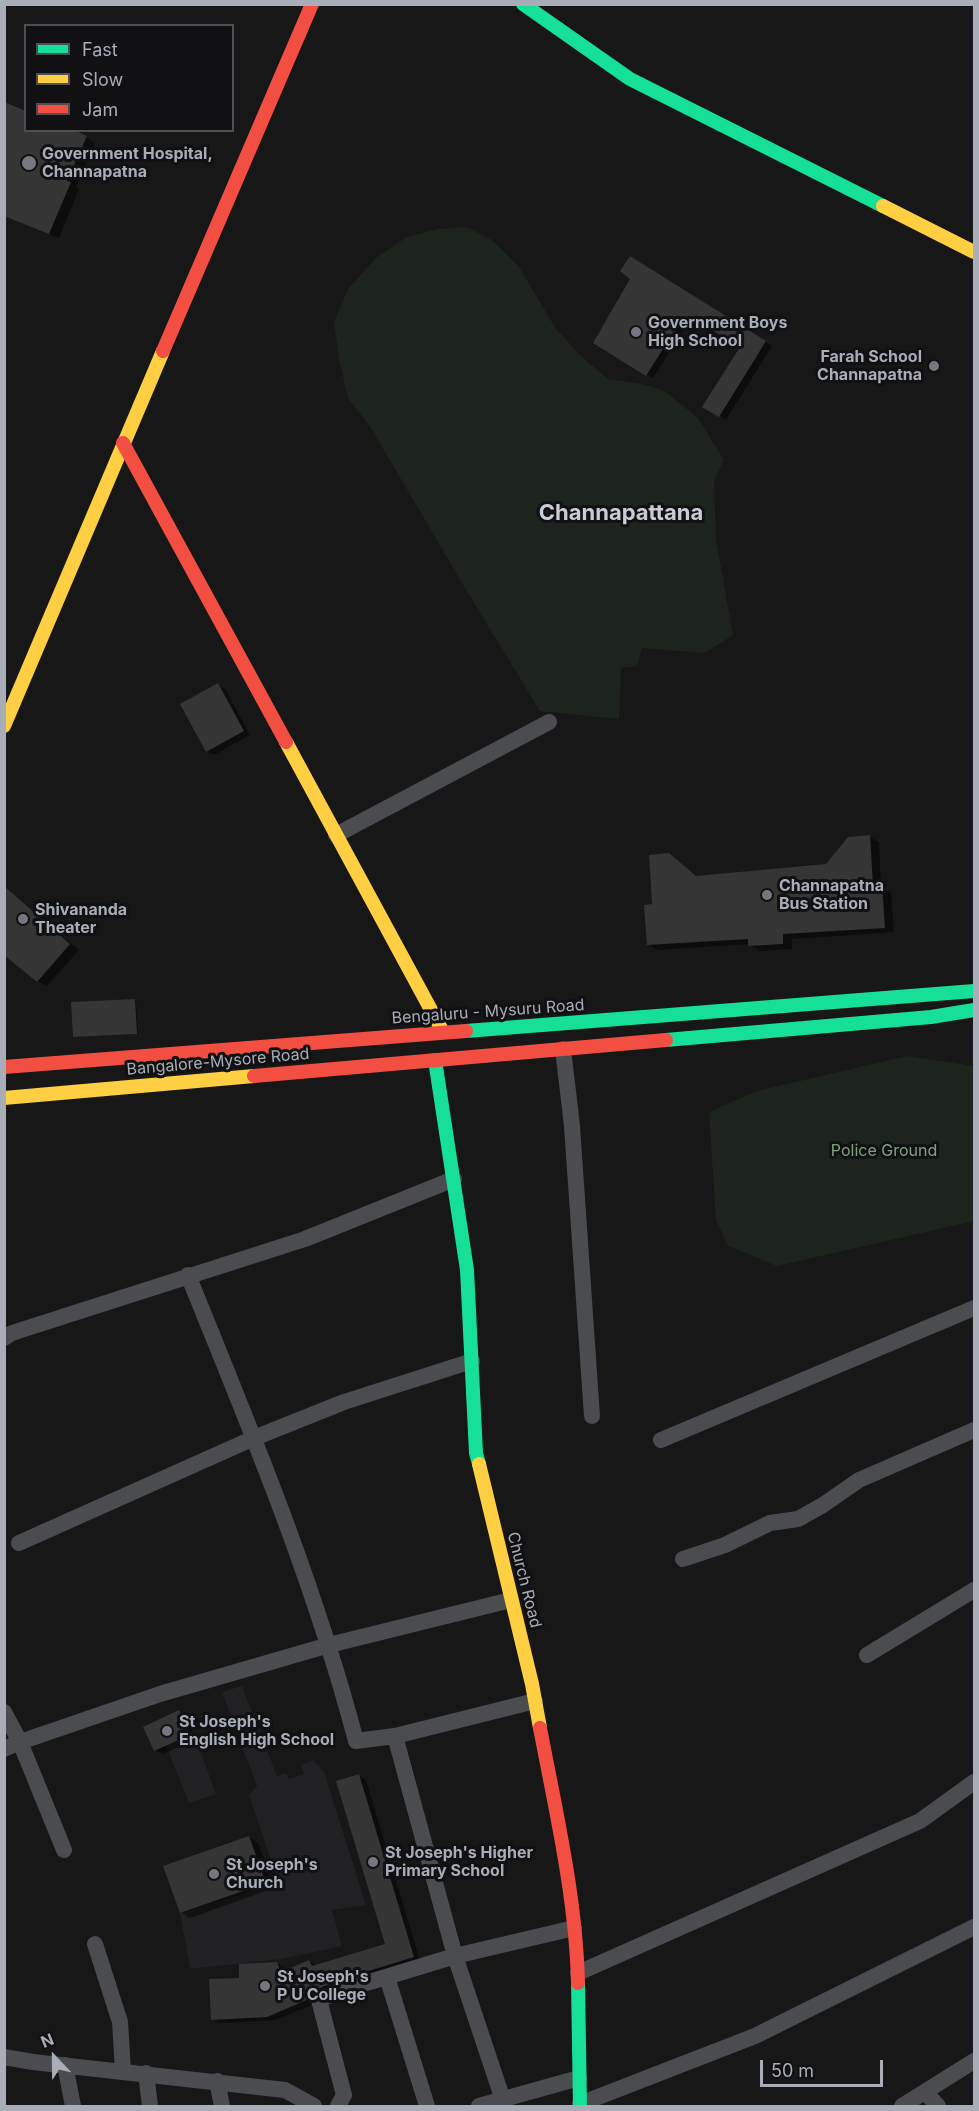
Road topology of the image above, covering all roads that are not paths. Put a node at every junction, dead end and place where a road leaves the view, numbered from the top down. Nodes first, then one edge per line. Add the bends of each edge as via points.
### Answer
1 (312, 4) edge
2 (523, 4) edge
3 (975, 252) edge
4 (123, 443) junction
5 (5, 722) edge
6 (549, 722) dead end
7 (336, 835) junction
8 (975, 991) edge
9 (928, 994) junction
10 (975, 1010) edge
11 (931, 1017) junction
12 (628, 1018) junction
13 (443, 1032) junction
14 (631, 1043) junction
15 (563, 1049) junction
16 (435, 1060) junction
17 (4, 1067) edge
18 (4, 1098) edge
19 (454, 1179) junction
20 (188, 1275) junction
21 (975, 1308) edge
22 (7, 1333) edge
23 (471, 1361) junction
24 (592, 1416) dead end
25 (975, 1430) edge
26 (254, 1438) junction
27 (661, 1440) dead end
28 (19, 1543) dead end
29 (683, 1560) dead end
30 (975, 1590) edge
31 (512, 1600) junction
32 (329, 1645) junction
33 (867, 1655) dead end
34 (535, 1701) junction
35 (4, 1712) edge
36 (395, 1736) junction
37 (20, 1742) junction
38 (4, 1749) edge
39 (975, 1782) edge
40 (64, 1850) dead end
41 (975, 1927) edge
42 (574, 1928) junction
43 (95, 1944) dead end
44 (455, 1956) junction
45 (578, 1973) junction
46 (387, 1977) junction
47 (4, 2057) edge
48 (975, 2061) edge
49 (65, 2066) junction
50 (123, 2071) junction
51 (146, 2073) junction
52 (579, 2078) junction
53 (217, 2082) junction
54 (925, 2092) junction
55 (503, 2100) junction
56 (580, 2105) edge
57 (74, 2106) edge
58 (150, 2106) edge
59 (222, 2106) edge
60 (314, 2106) edge
61 (338, 2106) edge
62 (427, 2106) edge
63 (479, 2106) edge
64 (902, 2106) edge
65 (938, 2106) edge

1 - 4 main road
2 - 3 main road via 630,79
4 - 5 main road
4 - 7 main road
6 - 7 street
7 - 13 main road
8 - 9 main road, Bengaluru - Mysuru Road
9 - 11 main road
9 - 12 main road, Bengaluru - Mysuru Road
10 - 11 main road
11 - 14 main road
12 - 13 main road, Bengaluru - Mysuru Road
12 - 14 main road
13 - 17 main road, Bengaluru - Mysuru Road
14 - 15 main road
15 - 16 main road
15 - 24 street
16 - 18 main road, Bangalore-Mysore Road
16 - 19 main road, Church Road
19 - 20 street via 305,1239
19 - 23 main road, Church Road via 467,1270
20 - 22 street
20 - 26 street
21 - 27 street
23 - 26 street via 344,1402
23 - 31 main road, Church Road via 476,1453
25 - 29 street via 859,1480 798,1519 770,1523
26 - 28 street
26 - 32 street
30 - 33 street
31 - 32 street
31 - 34 main road, Church Road
32 - 36 street via 356,1741
32 - 37 street via 160,1694
34 - 36 street
34 - 42 main road, Church Road
35 - 37 street
36 - 44 street
37 - 38 street
37 - 40 street
39 - 45 street via 920,1821
41 - 56 street via 755,2036
42 - 44 street
42 - 45 main road, Church Road
43 - 50 street via 120,2022
44 - 46 street
44 - 55 street
45 - 52 main road, Church Road
46 - 61 street via 318,2000 344,2095
46 - 62 street
47 - 49 street
48 - 54 street
49 - 50 street
49 - 57 street
50 - 51 street
51 - 53 street
51 - 58 street
52 - 55 street
52 - 56 main road, Church Road
53 - 59 street
53 - 60 street via 285,2090
54 - 64 street
54 - 65 street
55 - 63 street

